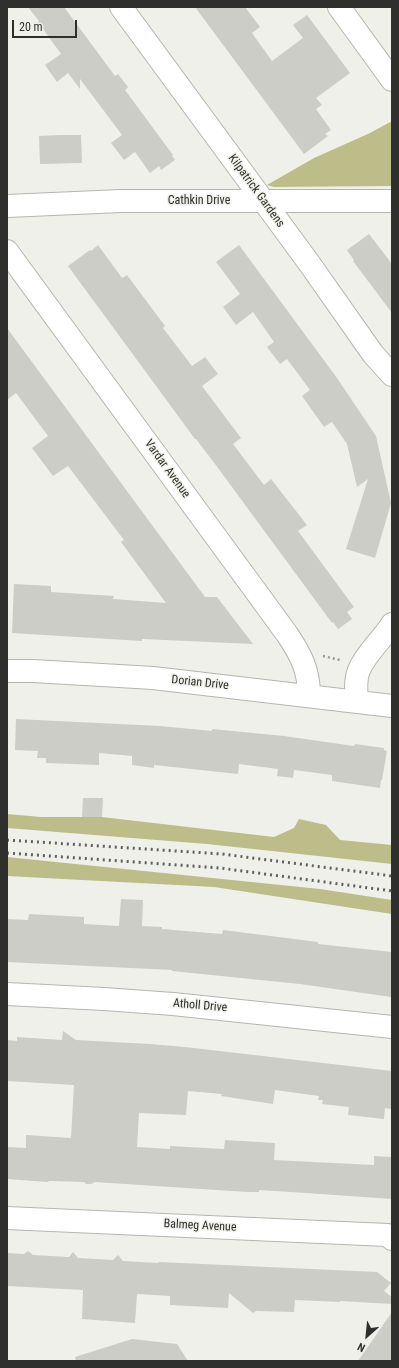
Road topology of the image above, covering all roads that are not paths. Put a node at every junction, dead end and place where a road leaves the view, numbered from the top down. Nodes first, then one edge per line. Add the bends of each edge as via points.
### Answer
1 (121, 7) edge
2 (339, 7) edge
3 (392, 80) edge
4 (263, 201) junction
5 (392, 201) edge
6 (7, 206) edge
7 (7, 251) edge
8 (392, 375) edge
9 (392, 624) edge
10 (7, 672) edge
11 (309, 695) junction
12 (357, 701) junction
13 (392, 706) edge
14 (7, 994) edge
15 (392, 1027) edge
16 (7, 1218) edge
17 (392, 1239) edge

1 - 4 street, Kilpatrick Gardens
2 - 3 street
4 - 5 street, Cathkin Drive
4 - 6 street, Cathkin Drive via 121,201
4 - 8 street, Kilpatrick Gardens
7 - 11 street, Vardar Avenue via 300,654 309,681
9 - 12 street via 358,670
10 - 11 street, Dorian Drive via 33,671 153,678
11 - 12 street, Dorian Drive
12 - 13 street, Dorian Drive
14 - 15 street, Atholl Drive via 173,1004
16 - 17 street, Balmeg Avenue via 388,1235

